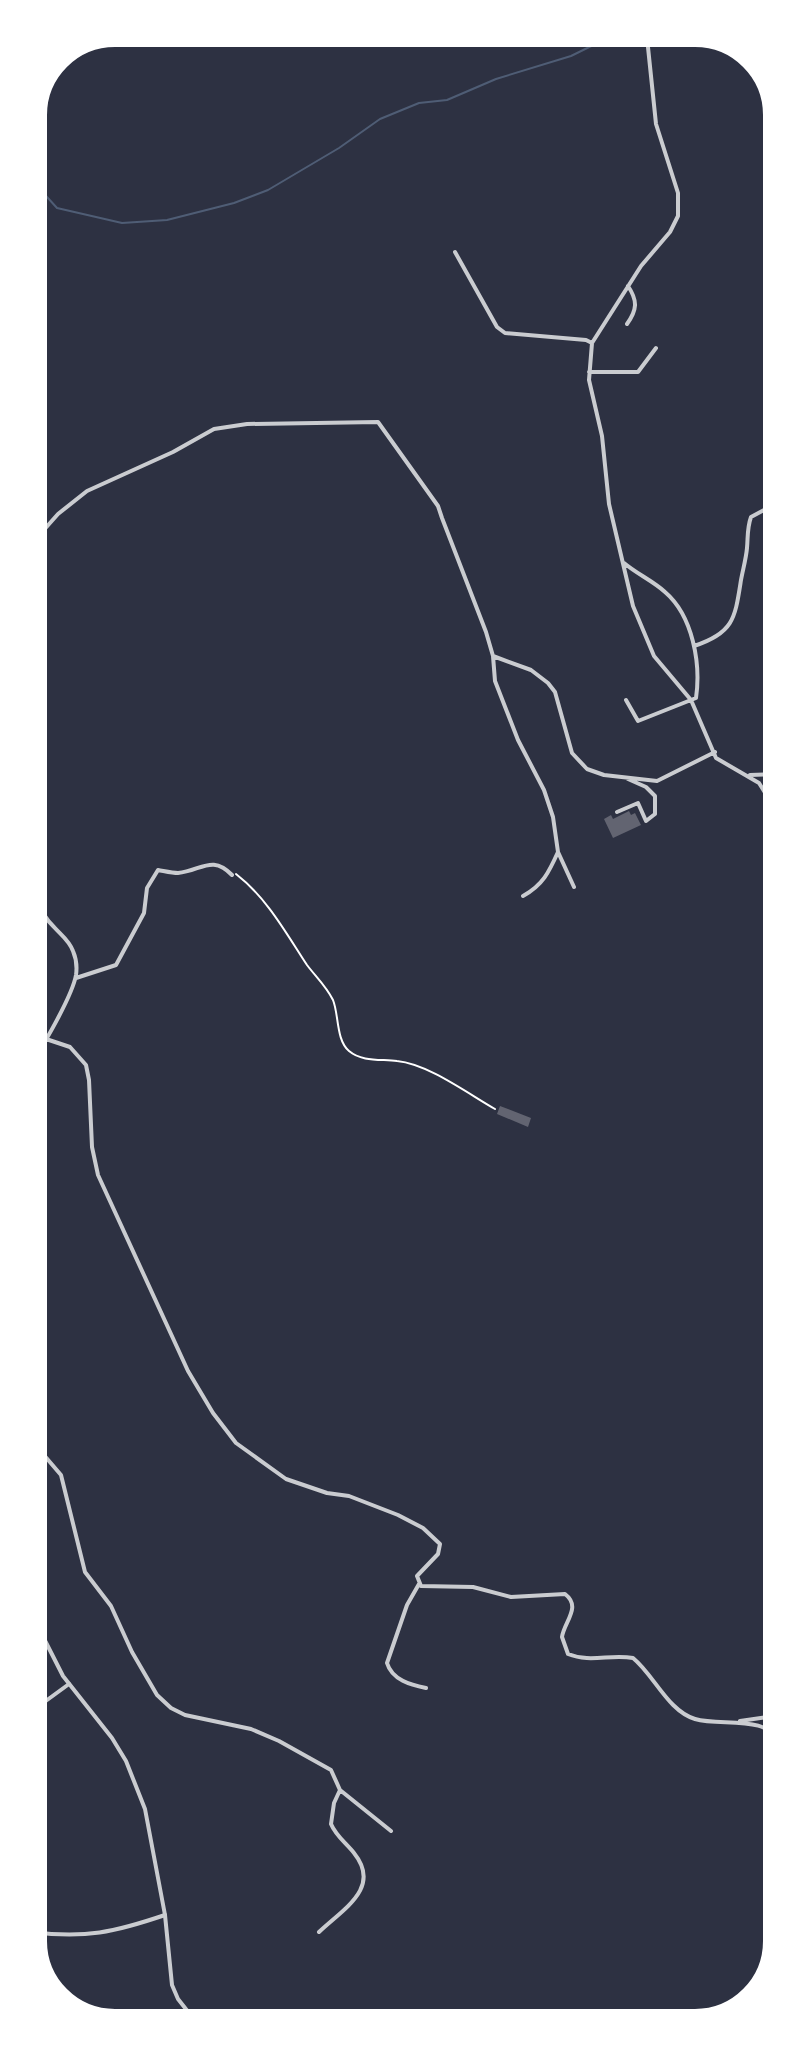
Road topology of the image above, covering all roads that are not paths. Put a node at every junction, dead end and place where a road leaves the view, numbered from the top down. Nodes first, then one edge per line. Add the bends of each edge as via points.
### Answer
1 (647, 42) edge
2 (455, 252) dead end
3 (628, 286) junction
4 (627, 324) dead end
5 (592, 343) junction
6 (656, 348) dead end
7 (589, 372) junction
8 (768, 508) edge
9 (42, 532) edge
10 (622, 561) junction
11 (694, 646) junction
12 (493, 656) junction
13 (626, 700) dead end
14 (691, 700) junction
15 (715, 752) junction
16 (768, 774) edge
17 (747, 775) junction
18 (626, 778) junction
19 (768, 797) edge
20 (617, 812) dead end
21 (558, 852) junction
22 (232, 875) dead end
23 (574, 887) dead end
24 (523, 896) dead end
25 (42, 912) edge
26 (76, 978) junction
27 (46, 1039) junction
28 (42, 1048) edge
29 (42, 1453) edge
30 (419, 1584) junction
31 (42, 1636) edge
32 (69, 1684) junction
33 (426, 1688) dead end
34 (42, 1704) edge
35 (768, 1717) edge
36 (733, 1722) junction
37 (768, 1730) edge
38 (340, 1790) junction
39 (391, 1831) dead end
40 (165, 1915) junction
41 (319, 1932) dead end
42 (42, 1933) edge
43 (190, 2014) edge

1 - 3 street via 656,124 678,193 678,216
2 - 5 street via 505,333
3 - 4 street via 636,305
3 - 5 street
5 - 7 street
6 - 7 street via 638,372
7 - 10 street
8 - 11 street via 751,517 736,612 725,631
9 - 12 street via 87,491 214,429 378,422 438,506
10 - 11 street via 667,593
10 - 14 street via 654,656
11 - 14 street via 697,690
12 - 18 street via 531,670 548,683 572,753 587,769
12 - 21 street via 495,681 553,817
13 - 14 street via 638,721
14 - 15 street
15 - 17 street via 716,758
15 - 18 street via 657,781
16 - 17 street
17 - 19 street
18 - 20 street via 651,791 656,808 646,821 638,803
21 - 23 street
21 - 24 street via 546,879
22 - 26 street via 207,864 178,873 158,870 147,888 144,913 116,965
25 - 26 street via 73,950
26 - 27 street
27 - 28 street
27 - 30 street via 70,1047 86,1065 98,1175 188,1371 213,1413 236,1443 286,1479 349,1496 423,1528 440,1544 438,1554 417,1576
29 - 38 street via 61,1475 85,1572 111,1606 157,1695 185,1715 251,1729 279,1741 331,1770
30 - 33 street via 387,1663 402,1680
30 - 36 street via 473,1587 511,1597 565,1594 573,1606 562,1637 568,1654 588,1660 633,1658 683,1714
31 - 32 street
32 - 34 street
32 - 40 street via 112,1738 136,1785
35 - 36 street
36 - 37 street
38 - 39 street
38 - 41 street via 331,1824 362,1865 364,1886
40 - 42 street via 94,1935
40 - 43 street via 172,1985

